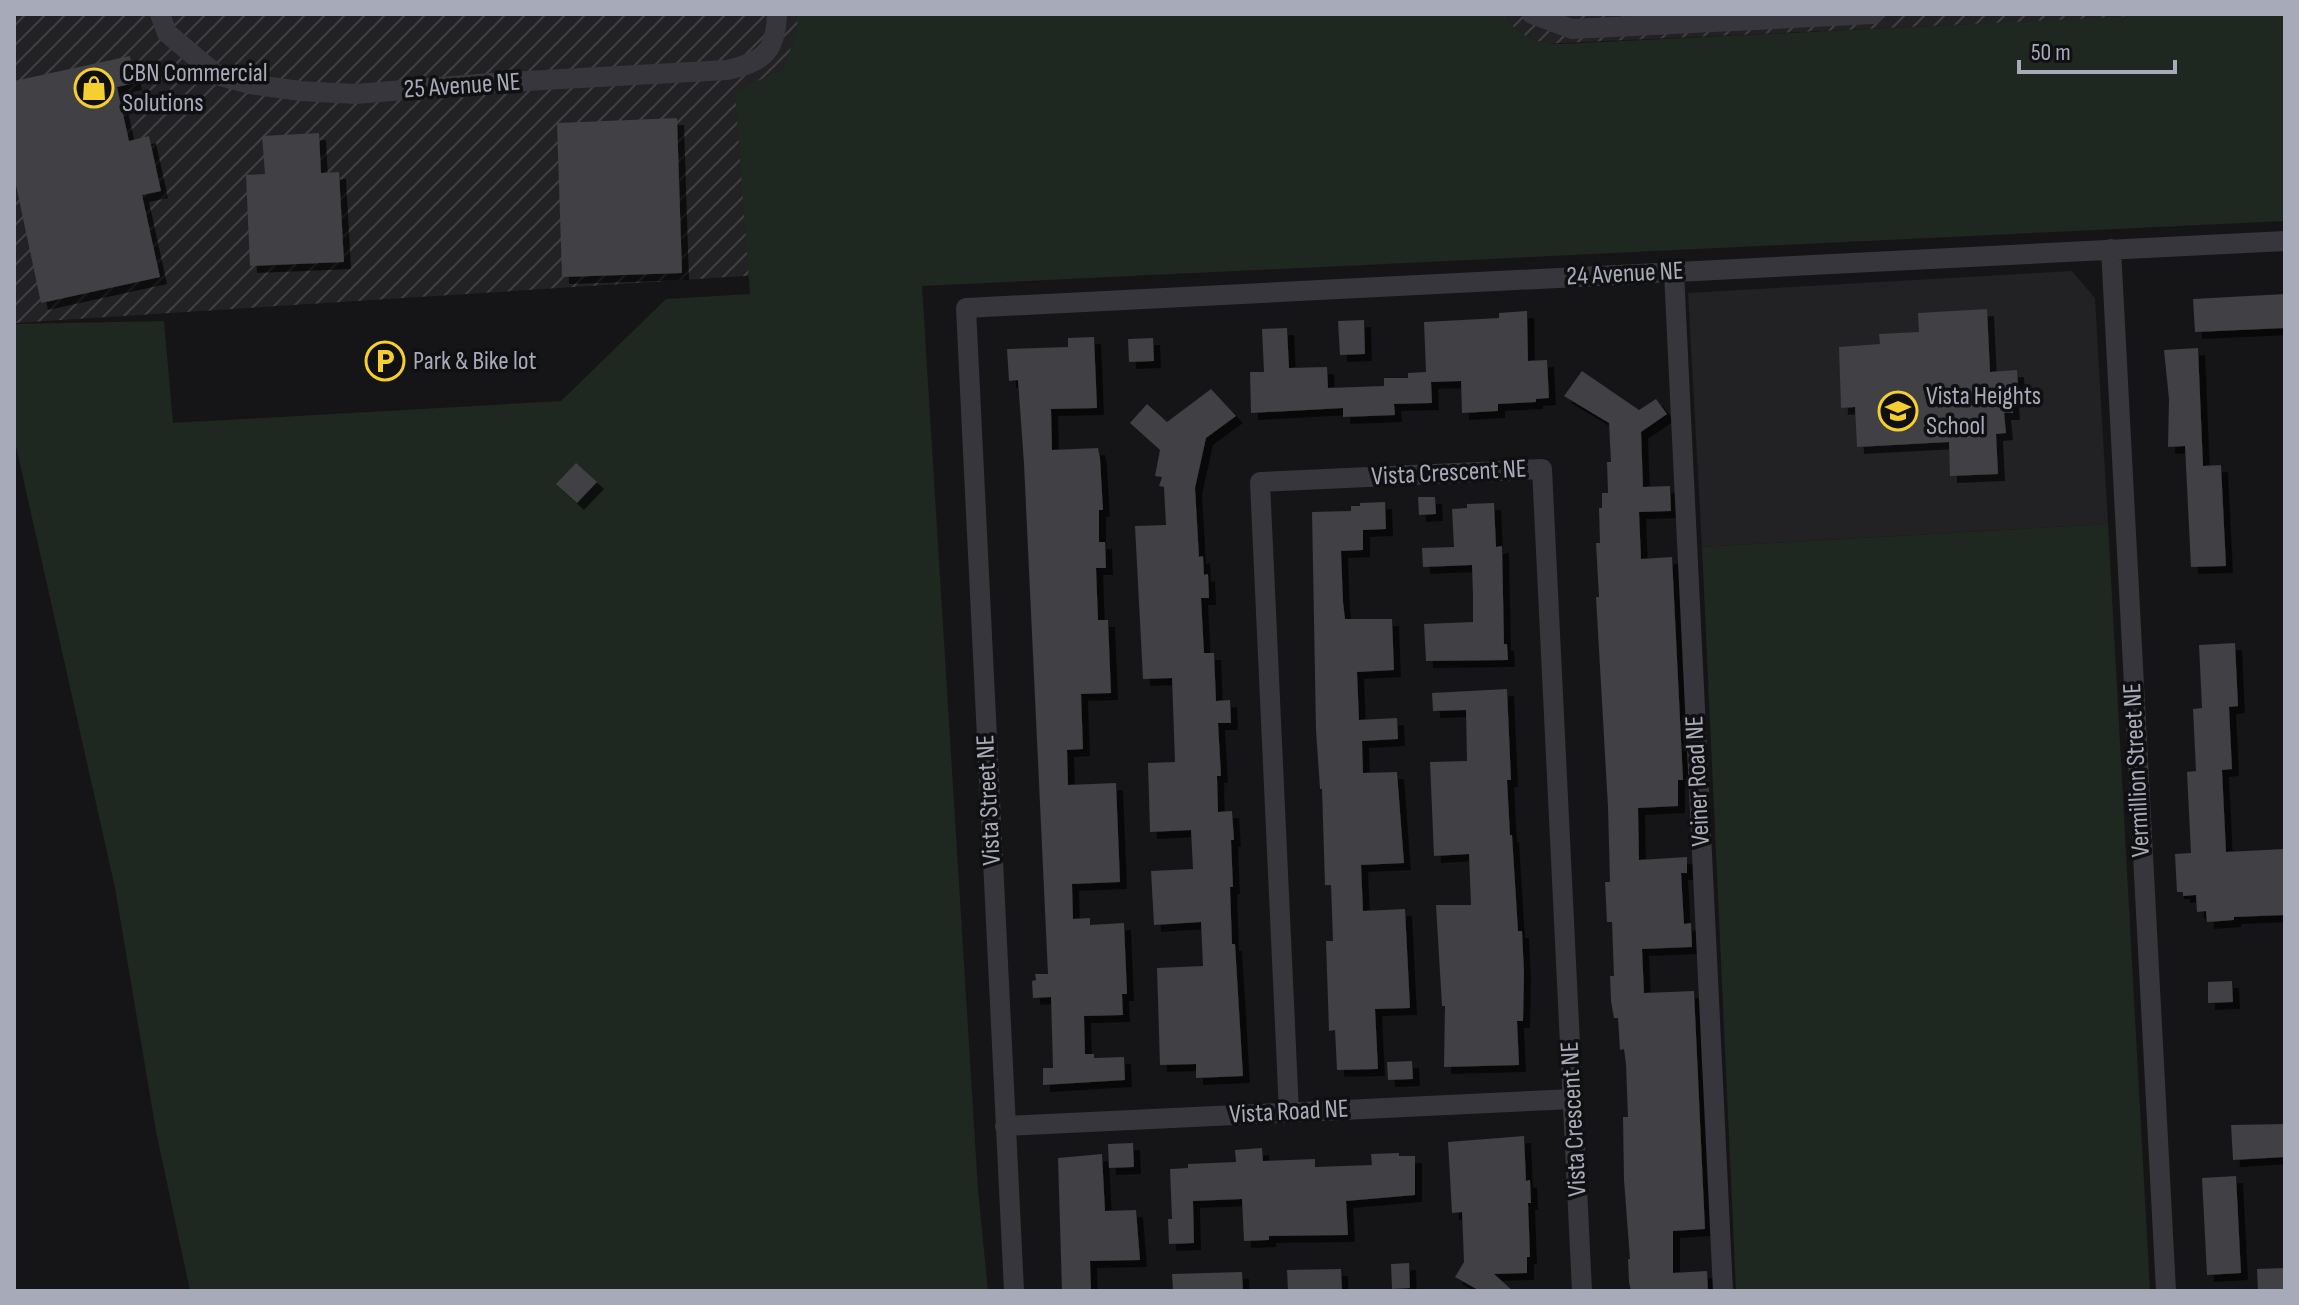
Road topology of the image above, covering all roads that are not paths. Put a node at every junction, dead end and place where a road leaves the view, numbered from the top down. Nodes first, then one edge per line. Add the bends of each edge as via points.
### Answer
1 (777, 14) edge
2 (1532, 14) edge
3 (1873, 14) edge
4 (163, 23) edge
5 (2285, 241) edge
6 (2111, 249) junction
7 (1674, 272) junction
8 (966, 308) joint
9 (1573, 1099) junction
10 (1289, 1112) junction
11 (1005, 1126) junction
12 (1014, 1291) edge
13 (1582, 1291) edge
14 (1723, 1291) edge
15 (2166, 1291) edge

1 - 4 street, 25 Avenue NE via 769,51 749,65 727,70 355,94 300,91 217,75
2 - 3 street via 1572,29
5 - 6 street, 24 Avenue NE
6 - 7 street, 24 Avenue NE
6 - 15 street, Vermillion Street NE
7 - 8 street, 24 Avenue NE
7 - 14 street, Veiner Road NE
8 - 11 street, Vista Street NE
9 - 10 street, Vista Road NE
9 - 10 street, Vista Crescent NE via 1542,469 1260,482
9 - 13 street, Vista Crescent NE
10 - 11 street, Vista Road NE
11 - 12 street, Vista Street NE

